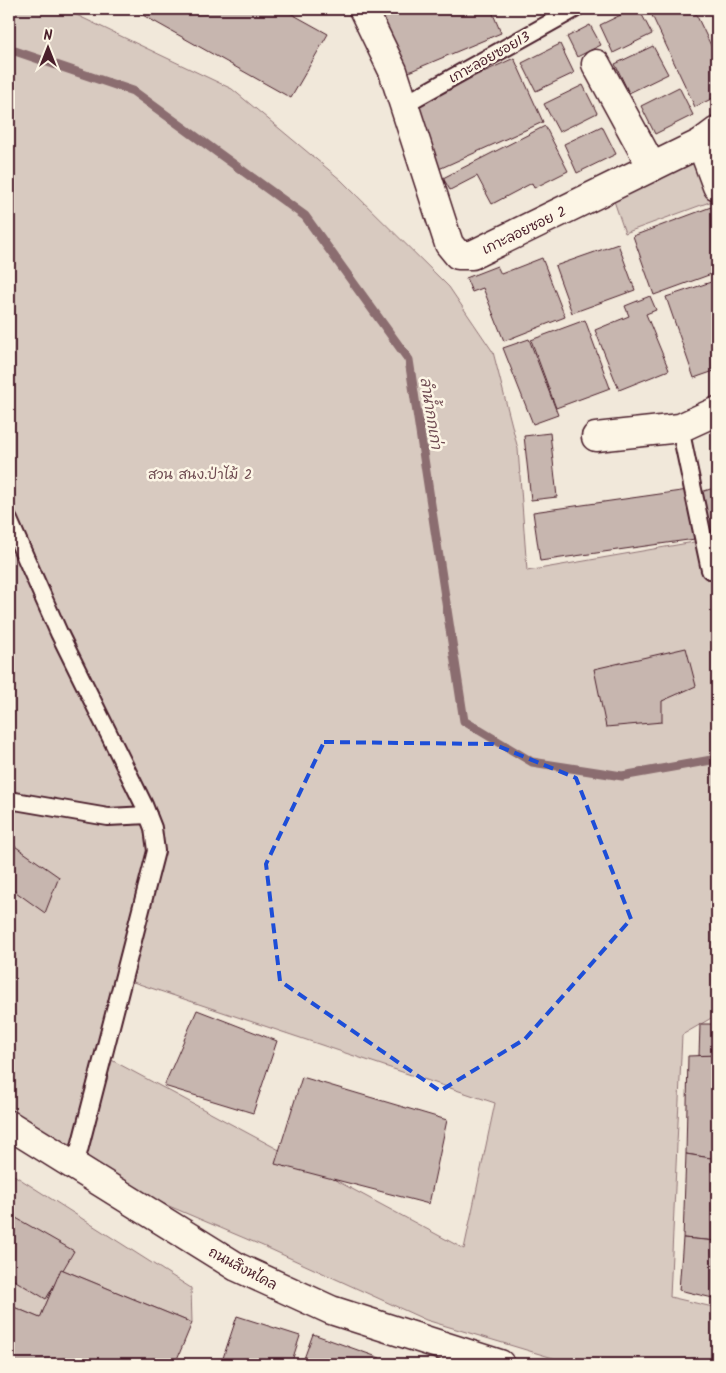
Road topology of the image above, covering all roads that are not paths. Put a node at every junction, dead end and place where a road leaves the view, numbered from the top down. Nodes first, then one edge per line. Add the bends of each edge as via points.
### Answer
1 (363, 9) edge
2 (575, 9) edge
3 (596, 64) dead end
4 (403, 105) junction
5 (709, 137) edge
6 (652, 167) junction
7 (717, 186) edge
8 (717, 411) edge
9 (680, 428) junction
10 (596, 437) dead end
11 (9, 520) edge
12 (710, 570) dead end
13 (9, 800) edge
14 (148, 816) junction
15 (9, 1125) edge
16 (75, 1166) junction
17 (500, 1364) edge

1 - 4 street, เกาะลอยซอย 2 via 392,71
2 - 4 lane, เกาะลอยซอย13
3 - 6 street
4 - 6 street, เกาะลอยซอย 2 via 449,244 458,255 472,255
5 - 6 street, เกาะลอยซอย 2
5 - 7 street
8 - 9 street
9 - 10 street
9 - 12 lane
11 - 14 lane via 59,633
13 - 14 lane via 108,817
14 - 16 lane via 156,851
15 - 16 street, ถนนสิงหไคล
16 - 17 street, ถนนสิงหไคล via 246,1271 330,1310

